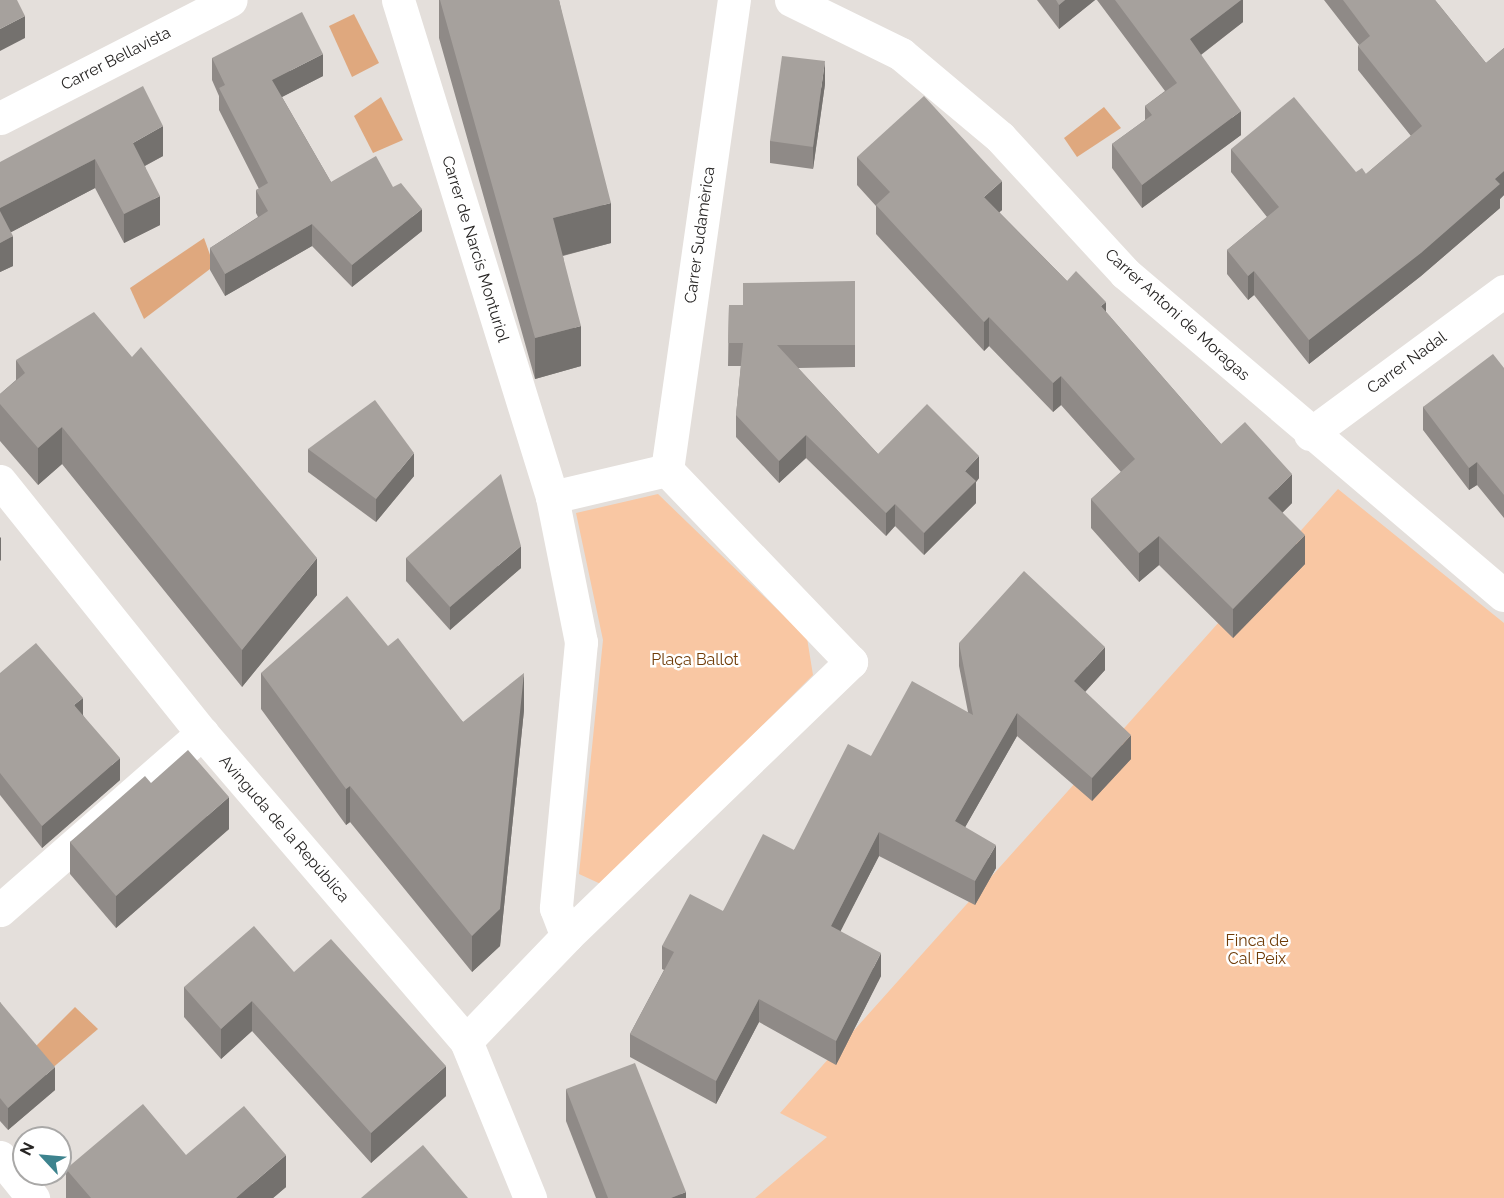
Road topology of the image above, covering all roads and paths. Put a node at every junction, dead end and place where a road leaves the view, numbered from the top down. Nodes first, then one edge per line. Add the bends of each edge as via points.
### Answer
1 (231, 0) edge
2 (398, 0) edge
3 (734, 0) edge
4 (791, 0) edge
5 (0, 118) edge
6 (1504, 291) edge
7 (1310, 434) junction
8 (667, 470) junction
9 (0, 481) edge
10 (552, 497) junction
11 (1504, 595) edge
12 (202, 733) junction
13 (0, 910) edge
14 (567, 936) junction
15 (466, 1041) junction
16 (0, 1157) edge
17 (33, 1198) edge
18 (530, 1198) edge

1 - 5 street, Carrer Bellavista
2 - 10 street, Carrer de Narcís Monturiol
3 - 8 street, Carrer Sudamèrica
4 - 7 street, Carrer Antoni de Moragas via 901,54 1000,137 1125,273
6 - 7 street, Carrer Nadal
7 - 11 street, Carrer Antoni de Moragas
8 - 10 street
8 - 14 street via 851,662
9 - 12 street, Avinguda de la República
10 - 14 street via 581,642 556,908
12 - 13 street
12 - 15 street, Avinguda de la República
14 - 15 street
15 - 18 street, Avinguda de la República
16 - 17 street

